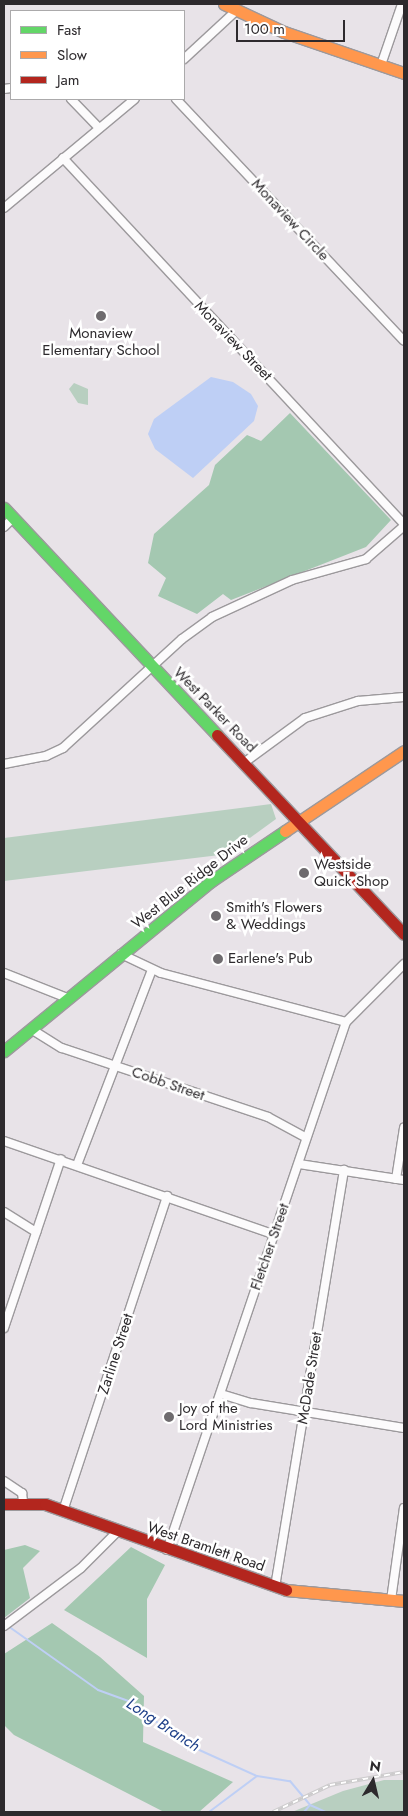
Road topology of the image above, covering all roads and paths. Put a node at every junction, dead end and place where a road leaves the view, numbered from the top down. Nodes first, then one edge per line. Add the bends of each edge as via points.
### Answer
1 (224, 4) edge
2 (402, 4) edge
3 (237, 10) junction
4 (185, 58) edge
5 (381, 65) junction
6 (404, 73) edge
7 (72, 100) edge
8 (134, 100) edge
9 (177, 100) edge
10 (99, 128) junction
11 (63, 158) junction
12 (4, 208) edge
13 (404, 341) edge
14 (4, 508) edge
15 (13, 518) junction
16 (404, 525) edge
17 (4, 527) edge
18 (151, 666) junction
19 (404, 697) edge
20 (404, 750) edge
21 (245, 762) junction
22 (4, 764) edge
23 (298, 820) junction
24 (404, 934) edge
25 (121, 954) junction
26 (404, 964) edge
27 (152, 970) junction
28 (4, 973) edge
29 (67, 998) junction
30 (346, 1022) junction
31 (31, 1029) junction
32 (4, 1051) edge
33 (116, 1066) junction
34 (404, 1128) edge
35 (305, 1137) junction
36 (4, 1141) edge
37 (61, 1160) junction
38 (299, 1164) junction
39 (77, 1165) junction
40 (344, 1170) junction
41 (400, 1179) edge
42 (167, 1196) junction
43 (4, 1212) edge
44 (36, 1232) junction
45 (273, 1234) junction
46 (4, 1328) edge
47 (221, 1394) junction
48 (304, 1412) junction
49 (404, 1428) edge
50 (4, 1481) edge
51 (23, 1501) junction
52 (4, 1504) edge
53 (404, 1508) edge
54 (63, 1511) junction
55 (117, 1532) junction
56 (167, 1550) junction
57 (275, 1587) junction
58 (391, 1600) junction
59 (404, 1601) edge
60 (4, 1626) edge

1 - 3 street
2 - 5 street
3 - 4 street
3 - 5 street
5 - 6 street
7 - 10 street
8 - 10 street
9 - 13 street, Monaview Circle
10 - 11 street
11 - 12 street
11 - 16 street, Monaview Street
14 - 15 street, West Parker Road
15 - 17 street
15 - 18 street, West Parker Road
16 - 18 street via 366,559 292,580 212,617
18 - 21 street, West Parker Road
18 - 22 street via 63,748 34,760
19 - 21 street via 358,701 305,718
20 - 23 street, West Blue Ridge Drive
21 - 23 street, West Parker Road
23 - 24 street, West Parker Road
23 - 25 street, West Blue Ridge Drive via 212,881
25 - 27 street
25 - 29 street, West Blue Ridge Drive
26 - 30 street, Fletcher Street
27 - 30 street
27 - 33 street
28 - 29 street
29 - 31 street, West Blue Ridge Drive
30 - 35 street, Fletcher Street
31 - 32 street, West Blue Ridge Drive
31 - 33 street, Cobb Street via 62,1048
33 - 35 street, Cobb Street via 268,1117
33 - 39 street
34 - 41 street
35 - 38 street, Fletcher Street
36 - 37 street
37 - 39 street
37 - 44 street
38 - 40 street
38 - 45 street, Fletcher Street
39 - 42 street
40 - 41 street
40 - 48 street, McDade Street
42 - 45 street
42 - 54 street, Zarline Street
43 - 44 street
44 - 46 street
45 - 47 street, Fletcher Street
47 - 48 street
47 - 56 street, Fletcher Street
48 - 49 street
48 - 57 street, McDade Street
50 - 51 street via 22,1493
51 - 52 street, West Bramlett Road
51 - 54 street, West Bramlett Road
53 - 58 street
54 - 55 street, West Bramlett Road
55 - 56 street, West Bramlett Road
55 - 60 street via 81,1568
56 - 57 street, West Bramlett Road
57 - 58 street, West Bramlett Road via 318,1597
58 - 59 street, West Bramlett Road

